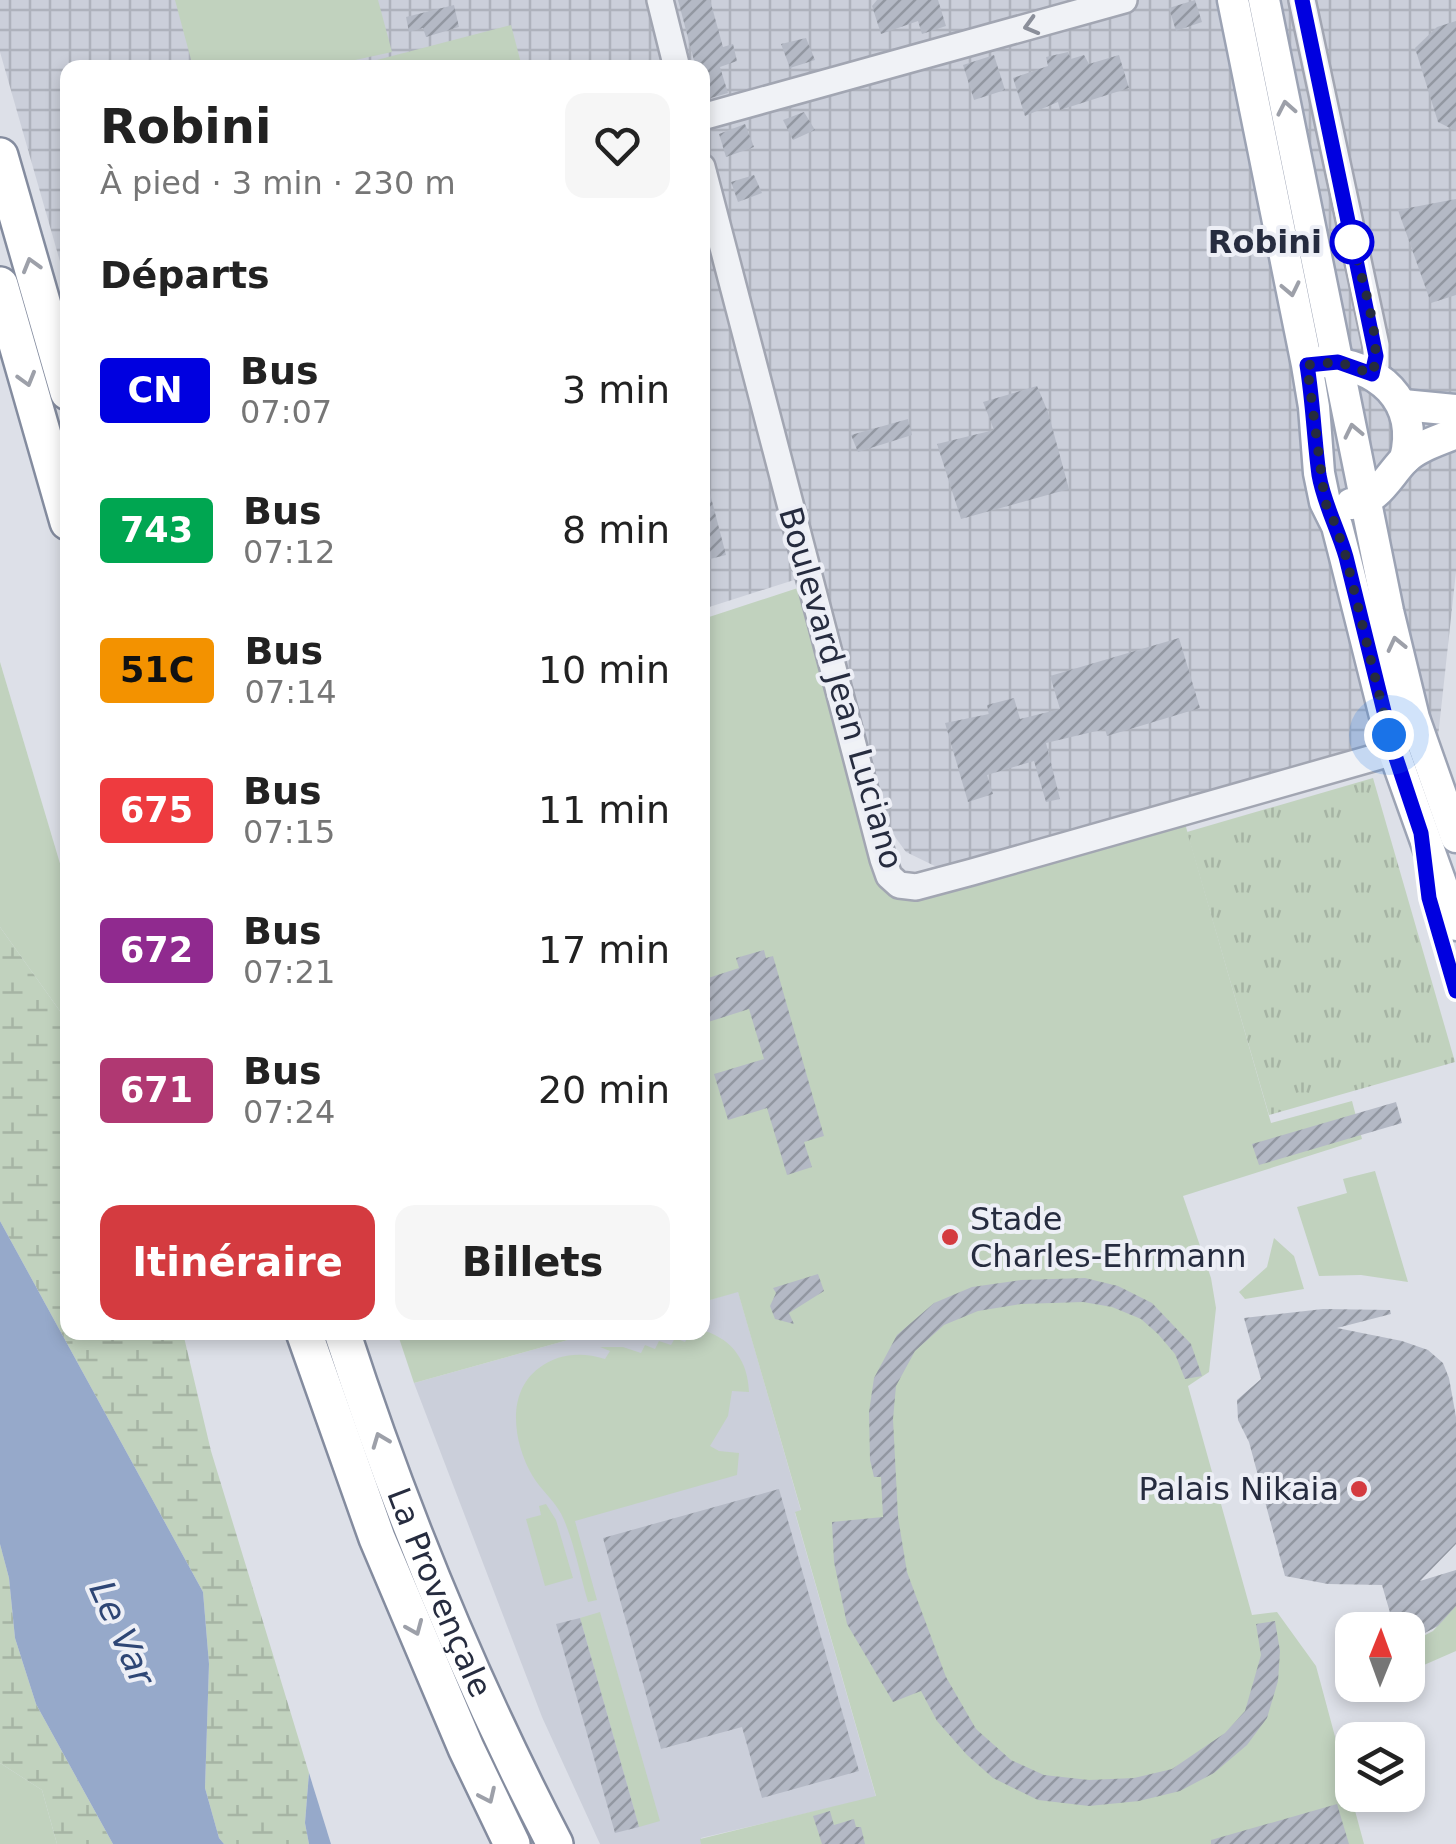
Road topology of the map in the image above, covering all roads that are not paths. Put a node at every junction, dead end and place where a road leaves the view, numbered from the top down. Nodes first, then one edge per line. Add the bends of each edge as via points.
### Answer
1 (660, 0) edge
2 (1124, 0) edge
3 (1233, 0) edge
4 (1264, 0) edge
5 (1302, 0) edge
6 (675, 60) edge
7 (710, 115) edge
8 (0, 156) edge
9 (710, 198) edge
10 (0, 285) edge
11 (1338, 362) junction
12 (60, 364) edge
13 (1307, 365) junction
14 (1372, 374) junction
15 (1402, 405) junction
16 (1314, 407) junction
17 (1456, 410) edge
18 (1456, 433) edge
19 (1405, 459) junction
20 (60, 494) edge
21 (1367, 499) junction
22 (1394, 752) junction
23 (1456, 837) edge
24 (1456, 925) edge
25 (307, 1340) edge
26 (345, 1340) edge
27 (467, 1661) junction
28 (512, 1844) edge
29 (555, 1844) edge
30 (581, 1844) edge

1 - 6 street
2 -> 7 street
3 -> 13 main road
11 -> 4 main road
5 - 14 street via 1376,346
12 -> 8 highway
9 - 22 street, Boulevard Jean Luciano via 882,859 899,886 972,872
10 -> 20 highway
11 - 13 main road
11 - 14 main road
21 -> 11 main road
13 - 16 main road
14 - 15 main road
15 - 17 main road
15 - 19 main road via 1410,430
16 - 21 main road via 1340,497 1353,504
16 - 22 main road via 1325,502 1346,557
18 - 19 main road
19 - 21 main road
23 -> 21 main road via 1414,718
22 - 24 main road
25 -> 28 highway, La Provençale via 378,1538
27 -> 26 highway, La Provençale
27 - 29 highway, La Provençale
27 - 30 highway

